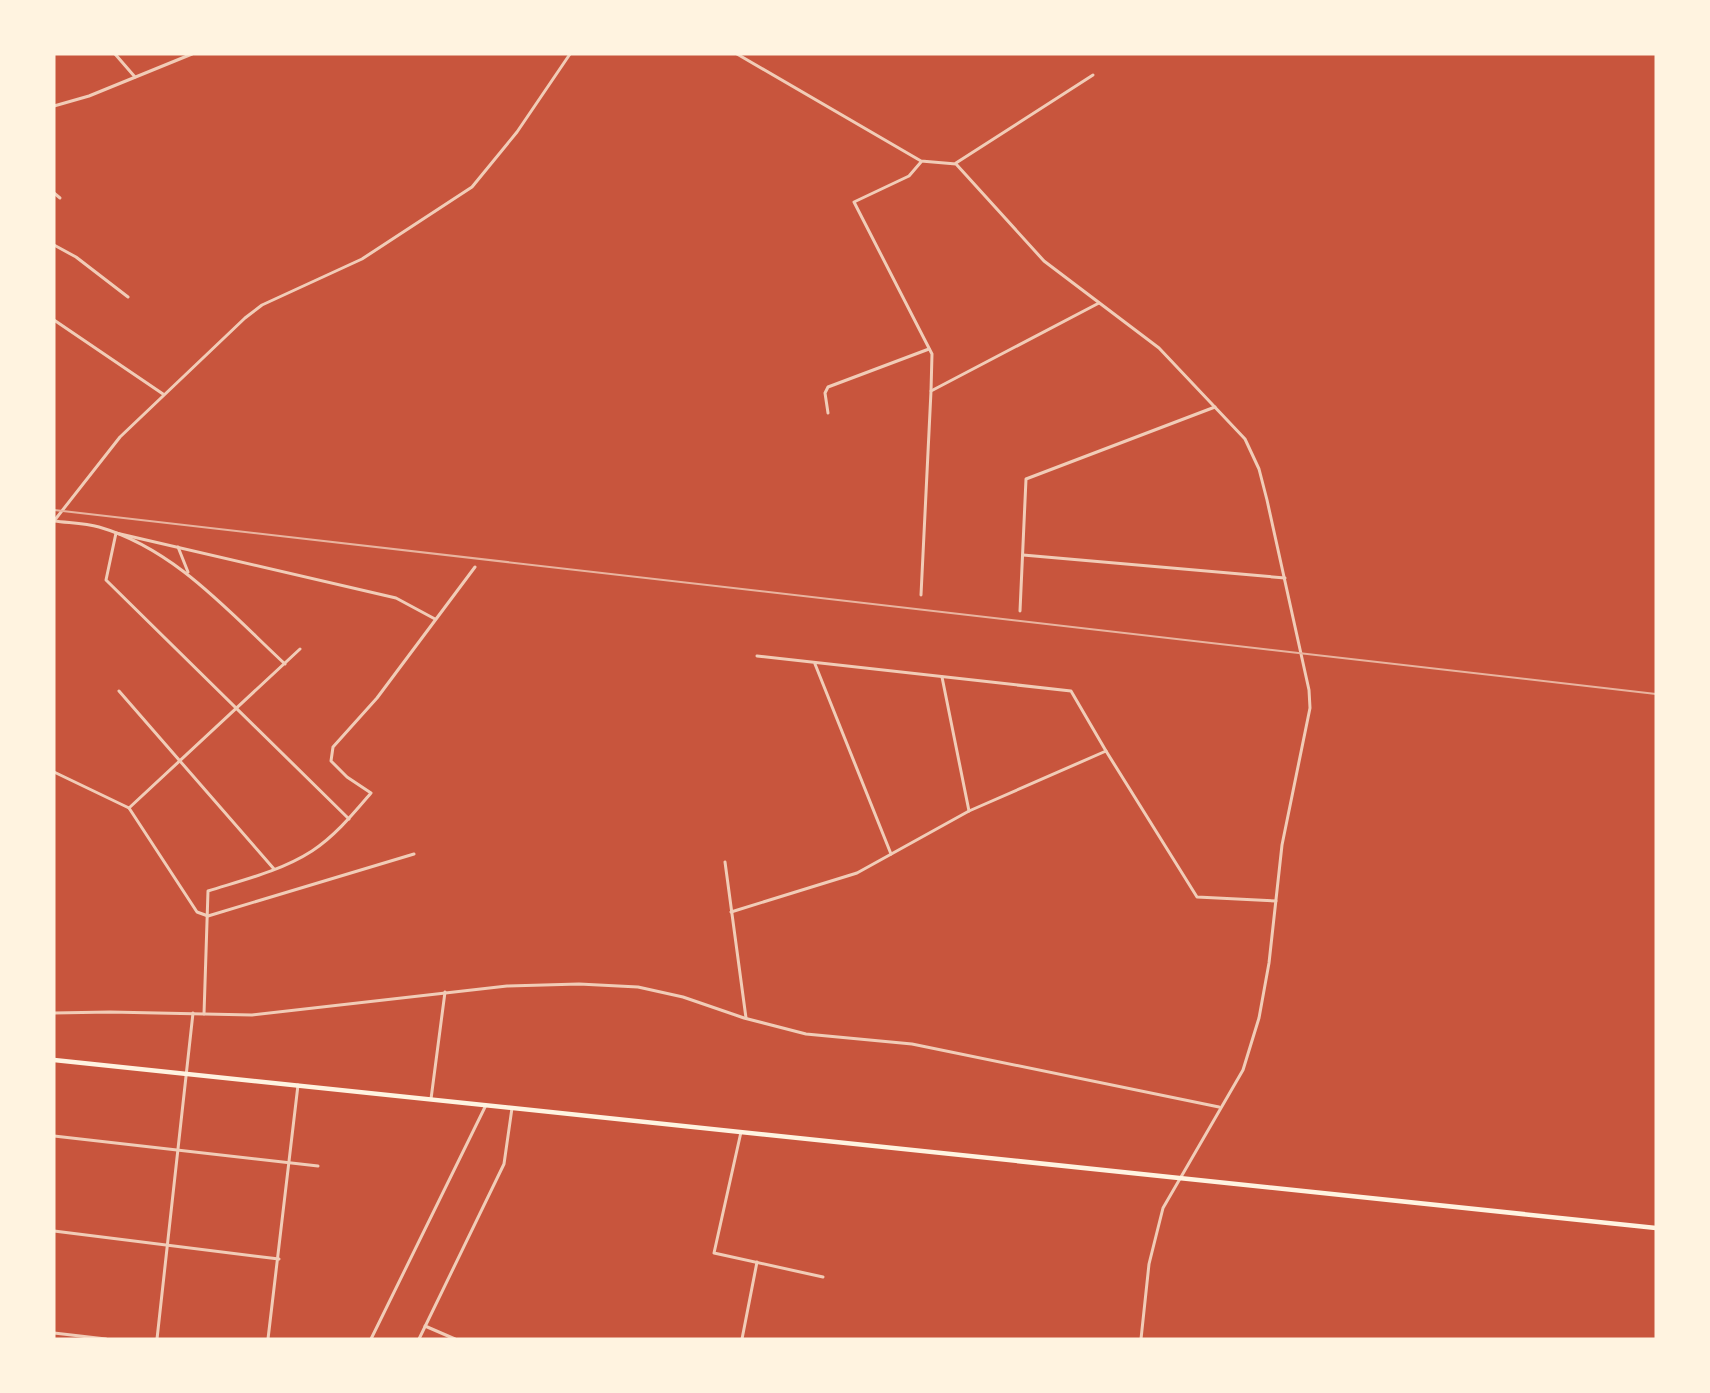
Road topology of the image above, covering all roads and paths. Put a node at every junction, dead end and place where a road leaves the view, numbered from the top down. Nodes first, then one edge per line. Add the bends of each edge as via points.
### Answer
1 (115, 54) edge
2 (192, 54) edge
3 (570, 54) edge
4 (737, 54) edge
5 (1094, 75) dead end
6 (135, 77) junction
7 (54, 106) edge
8 (921, 161) junction
9 (956, 164) junction
10 (54, 193) edge
11 (60, 198) dead end
12 (54, 245) edge
13 (128, 297) dead end
14 (1099, 303) junction
15 (54, 320) edge
16 (929, 349) junction
17 (931, 391) junction
18 (163, 394) junction
19 (1215, 407) junction
20 (828, 413) dead end
21 (54, 521) edge
22 (116, 533) junction
23 (178, 547) junction
24 (1023, 555) junction
25 (475, 567) dead end
26 (188, 574) junction
27 (1285, 578) junction
28 (921, 595) dead end
29 (1020, 611) dead end
30 (435, 619) junction
31 (300, 649) dead end
32 (757, 656) dead end
33 (814, 663) junction
34 (285, 664) junction
35 (942, 677) junction
36 (119, 691) dead end
37 (236, 709) junction
38 (1106, 751) junction
39 (180, 761) junction
40 (54, 772) edge
41 (129, 808) junction
42 (969, 811) junction
43 (349, 819) junction
44 (414, 854) dead end
45 (891, 854) junction
46 (725, 862) dead end
47 (274, 869) junction
48 (1276, 902) junction
49 (731, 912) junction
50 (207, 916) junction
51 (445, 992) junction
52 (54, 1013) edge
53 (193, 1013) junction
54 (204, 1014) junction
55 (746, 1018) junction
56 (54, 1060) edge
57 (187, 1075) junction
58 (298, 1085) junction
59 (431, 1100) junction
60 (486, 1105) junction
61 (512, 1108) junction
62 (1220, 1108) junction
63 (741, 1132) junction
64 (54, 1136) edge
65 (179, 1150) junction
66 (290, 1164) junction
67 (318, 1166) dead end
68 (1178, 1178) junction
69 (1656, 1228) edge
70 (54, 1231) edge
71 (168, 1244) junction
72 (279, 1260) junction
73 (756, 1263) junction
74 (823, 1277) dead end
75 (425, 1326) junction
76 (54, 1333) edge
77 (106, 1339) edge
78 (157, 1339) edge
79 (268, 1339) edge
80 (371, 1339) edge
81 (419, 1339) edge
82 (455, 1339) edge
83 (742, 1339) edge
84 (1141, 1339) edge

1 - 6 street
2 - 6 street
3 - 18 street via 517,132 472,187 362,259 262,305 225,334
4 - 8 street
5 - 9 street
6 - 7 street
8 - 9 street
8 - 16 street via 909,176 854,202
9 - 14 street via 1044,261
10 - 11 street
12 - 13 street via 76,256
14 - 17 street
14 - 19 street via 1159,348
15 - 18 street
16 - 17 street
16 - 20 street via 828,387
17 - 28 street
18 - 21 street via 120,437
19 - 24 street via 1026,479
19 - 27 street via 1245,439 1259,469
21 - 22 street via 96,526
22 - 23 street
22 - 26 street
22 - 37 street via 106,580
23 - 26 street
23 - 30 street via 396,598
24 - 27 street
24 - 29 street
25 - 30 street
26 - 34 street
27 - 48 street via 1310,708 1282,845
30 - 43 street via 377,698 333,747 331,761 371,793
31 - 34 street
32 - 33 street
33 - 35 street
33 - 45 street
34 - 37 street
35 - 38 street via 1071,691
35 - 42 street
36 - 39 street
37 - 39 street
37 - 43 street
38 - 42 street
38 - 48 street via 1197,897
39 - 41 street
39 - 47 street
40 - 41 street
41 - 50 street via 197,912
42 - 45 street
43 - 47 street via 312,851
44 - 50 street
45 - 49 street via 857,873
46 - 49 street
47 - 50 street via 208,891
48 - 62 street via 1257,1026 1243,1070
49 - 55 street
50 - 54 street
51 - 54 street via 252,1016
51 - 55 street via 527,985 638,987
51 - 59 street
52 - 53 street
53 - 54 street
53 - 57 street
55 - 62 street via 806,1034 912,1044
56 - 57 main road
57 - 58 main road
57 - 65 street
58 - 59 main road
58 - 66 street
59 - 60 main road
60 - 61 main road
60 - 80 street
61 - 63 main road
61 - 75 street via 504,1164
62 - 68 street
63 - 68 main road
63 - 73 street via 714,1253
64 - 65 street
65 - 66 street
65 - 71 street
66 - 67 street
66 - 72 street
68 - 69 main road
68 - 84 street via 1156,1227
70 - 71 street
71 - 72 street
71 - 78 street
72 - 79 street
73 - 74 street
73 - 83 street
75 - 81 street
75 - 82 street
76 - 77 street

